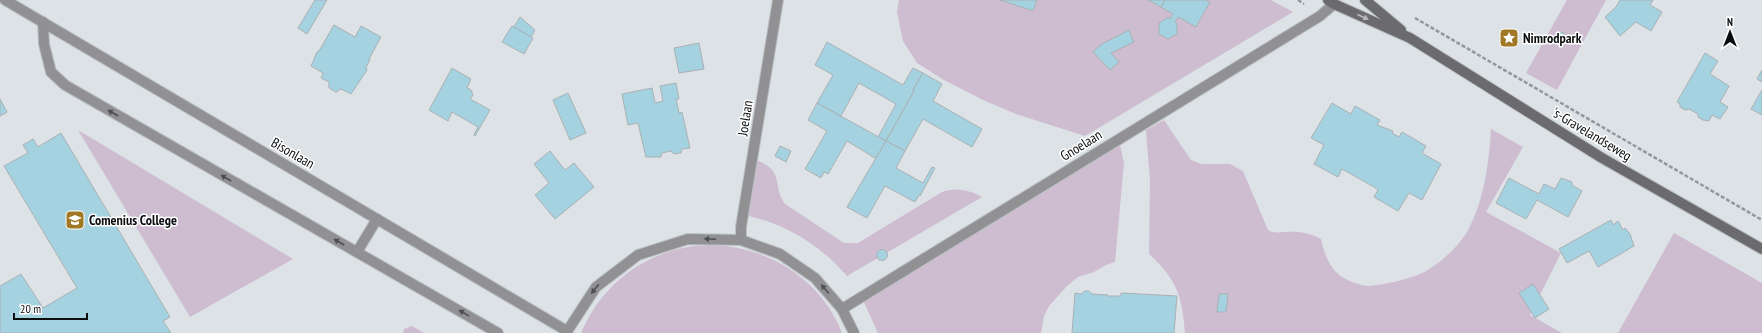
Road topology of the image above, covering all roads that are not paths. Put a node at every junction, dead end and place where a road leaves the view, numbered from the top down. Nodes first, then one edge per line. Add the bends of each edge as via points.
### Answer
1 (5, 0) edge
2 (778, 0) edge
3 (1365, 0) edge
4 (1331, 2) edge
5 (43, 22) junction
6 (1410, 38) junction
7 (377, 219) junction
8 (741, 240) junction
9 (1762, 249) edge
10 (357, 252) junction
11 (842, 309) junction
12 (566, 332) edge
13 (498, 333) edge
14 (854, 333) edge

1 - 5 street, Bisonlaan
2 - 8 street, Joelaan
3 - 6 street, 's-Gravelandseweg
4 -> 6 street, 's-Gravelandseweg
4 - 11 street, Gnoelaan via 1320,16
5 - 7 street, Bisonlaan
10 -> 5 street via 65,86 51,72 44,44
6 - 9 street, 's-Gravelandseweg via 1602,158
7 - 10 street
7 - 12 street, Bisonlaan
11 -> 8 street via 815,278 792,262 780,254
8 -> 12 street via 688,239 638,255 596,287
13 -> 10 street
11 - 14 street

